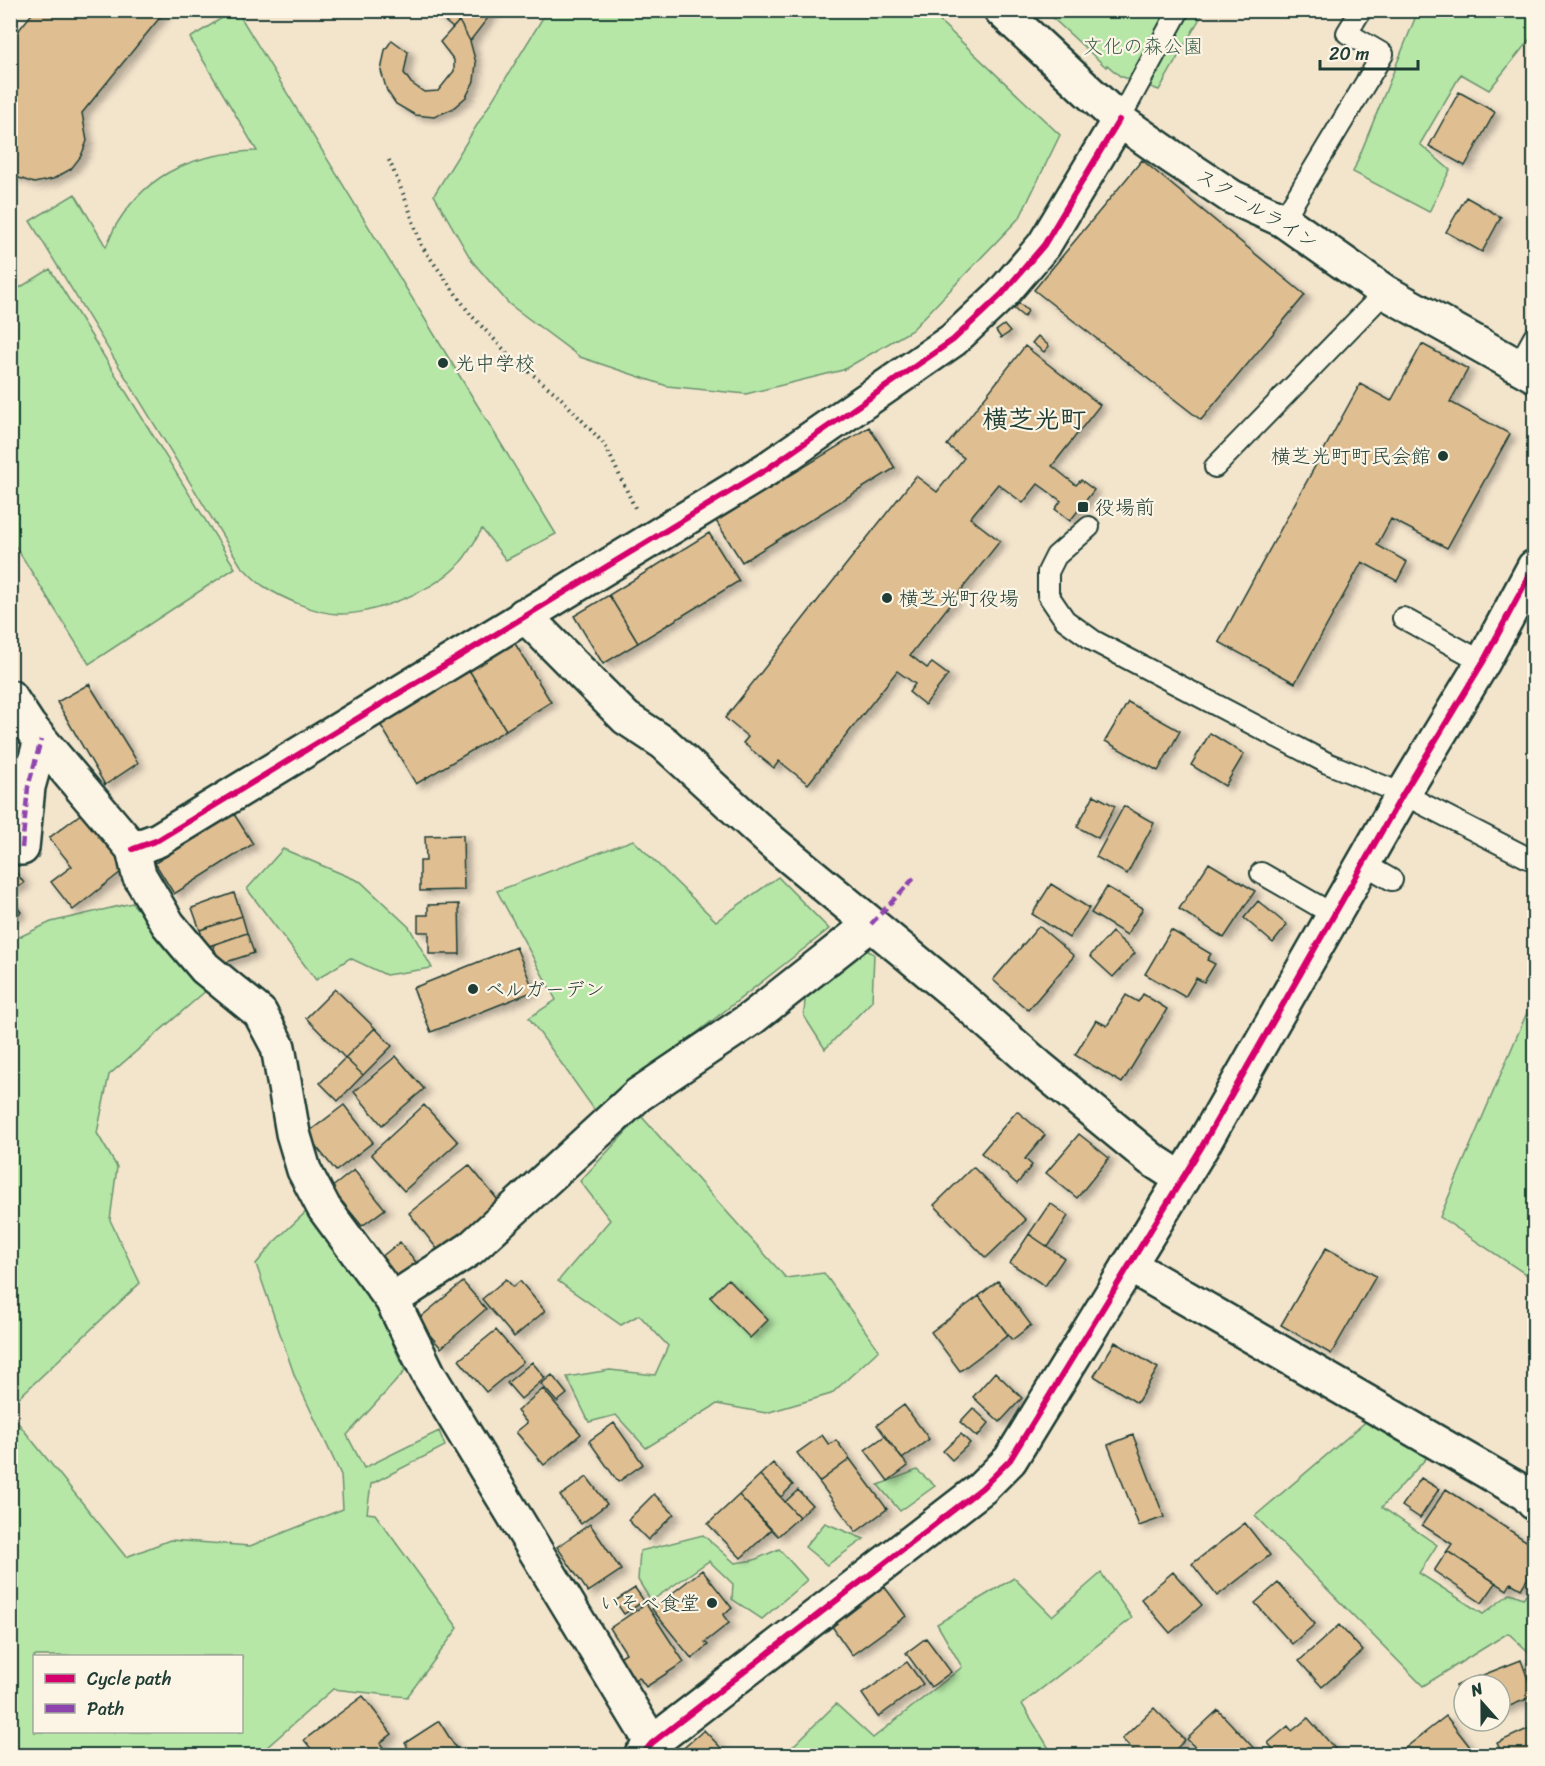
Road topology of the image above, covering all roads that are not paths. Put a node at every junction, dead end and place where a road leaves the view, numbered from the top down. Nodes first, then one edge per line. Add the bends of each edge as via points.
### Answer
1 (1002, 10) edge
2 (1179, 10) edge
3 (1361, 10) edge
4 (1119, 120) junction
5 (1283, 220) junction
6 (1384, 291) junction
7 (1534, 337) edge
8 (1526, 370) edge
9 (1215, 467) dead end
10 (1089, 527) dead end
11 (1534, 567) edge
12 (524, 615) junction
13 (1403, 618) dead end
14 (1483, 662) junction
15 (10, 697) edge
16 (41, 740) junction
17 (1403, 794) junction
18 (22, 848) dead end
19 (133, 849) junction
20 (1528, 858) dead end
21 (1364, 864) junction
22 (1262, 873) dead end
23 (1392, 879) dead end
24 (1335, 915) junction
25 (871, 924) junction
26 (1182, 1179) junction
27 (1130, 1265) junction
28 (392, 1300) junction
29 (1532, 1492) edge
30 (646, 1749) edge

1 - 4 street, スクールライン
2 - 4 lane
3 - 5 lane via 1347,33 1383,54
4 - 5 street, スクールライン via 1232,197
4 - 12 street via 1044,245 1002,294 953,340 766,469
5 - 6 street, スクールライン
6 - 8 street, スクールライン
6 - 9 lane
7 - 8 lane
10 - 17 lane via 1056,556 1048,572 1048,595 1065,620 1094,641 1327,764
11 - 14 street
12 - 19 street via 158,840
12 - 25 street via 626,718 664,743 772,842
13 - 14 lane
14 - 17 street
15 - 16 street
16 - 18 street via 28,787
16 - 19 street
17 - 20 lane
17 - 21 street
19 - 28 street via 139,875 168,924 205,968 261,1013 278,1047 293,1133 304,1170 324,1208
21 - 23 lane
21 - 24 street
22 - 24 lane
24 - 26 street
25 - 26 street via 1151,1159
25 - 28 street via 752,1018 638,1095 470,1249
26 - 27 street
27 - 29 street
27 - 30 street via 1010,1460 996,1476
28 - 30 street via 429,1375

